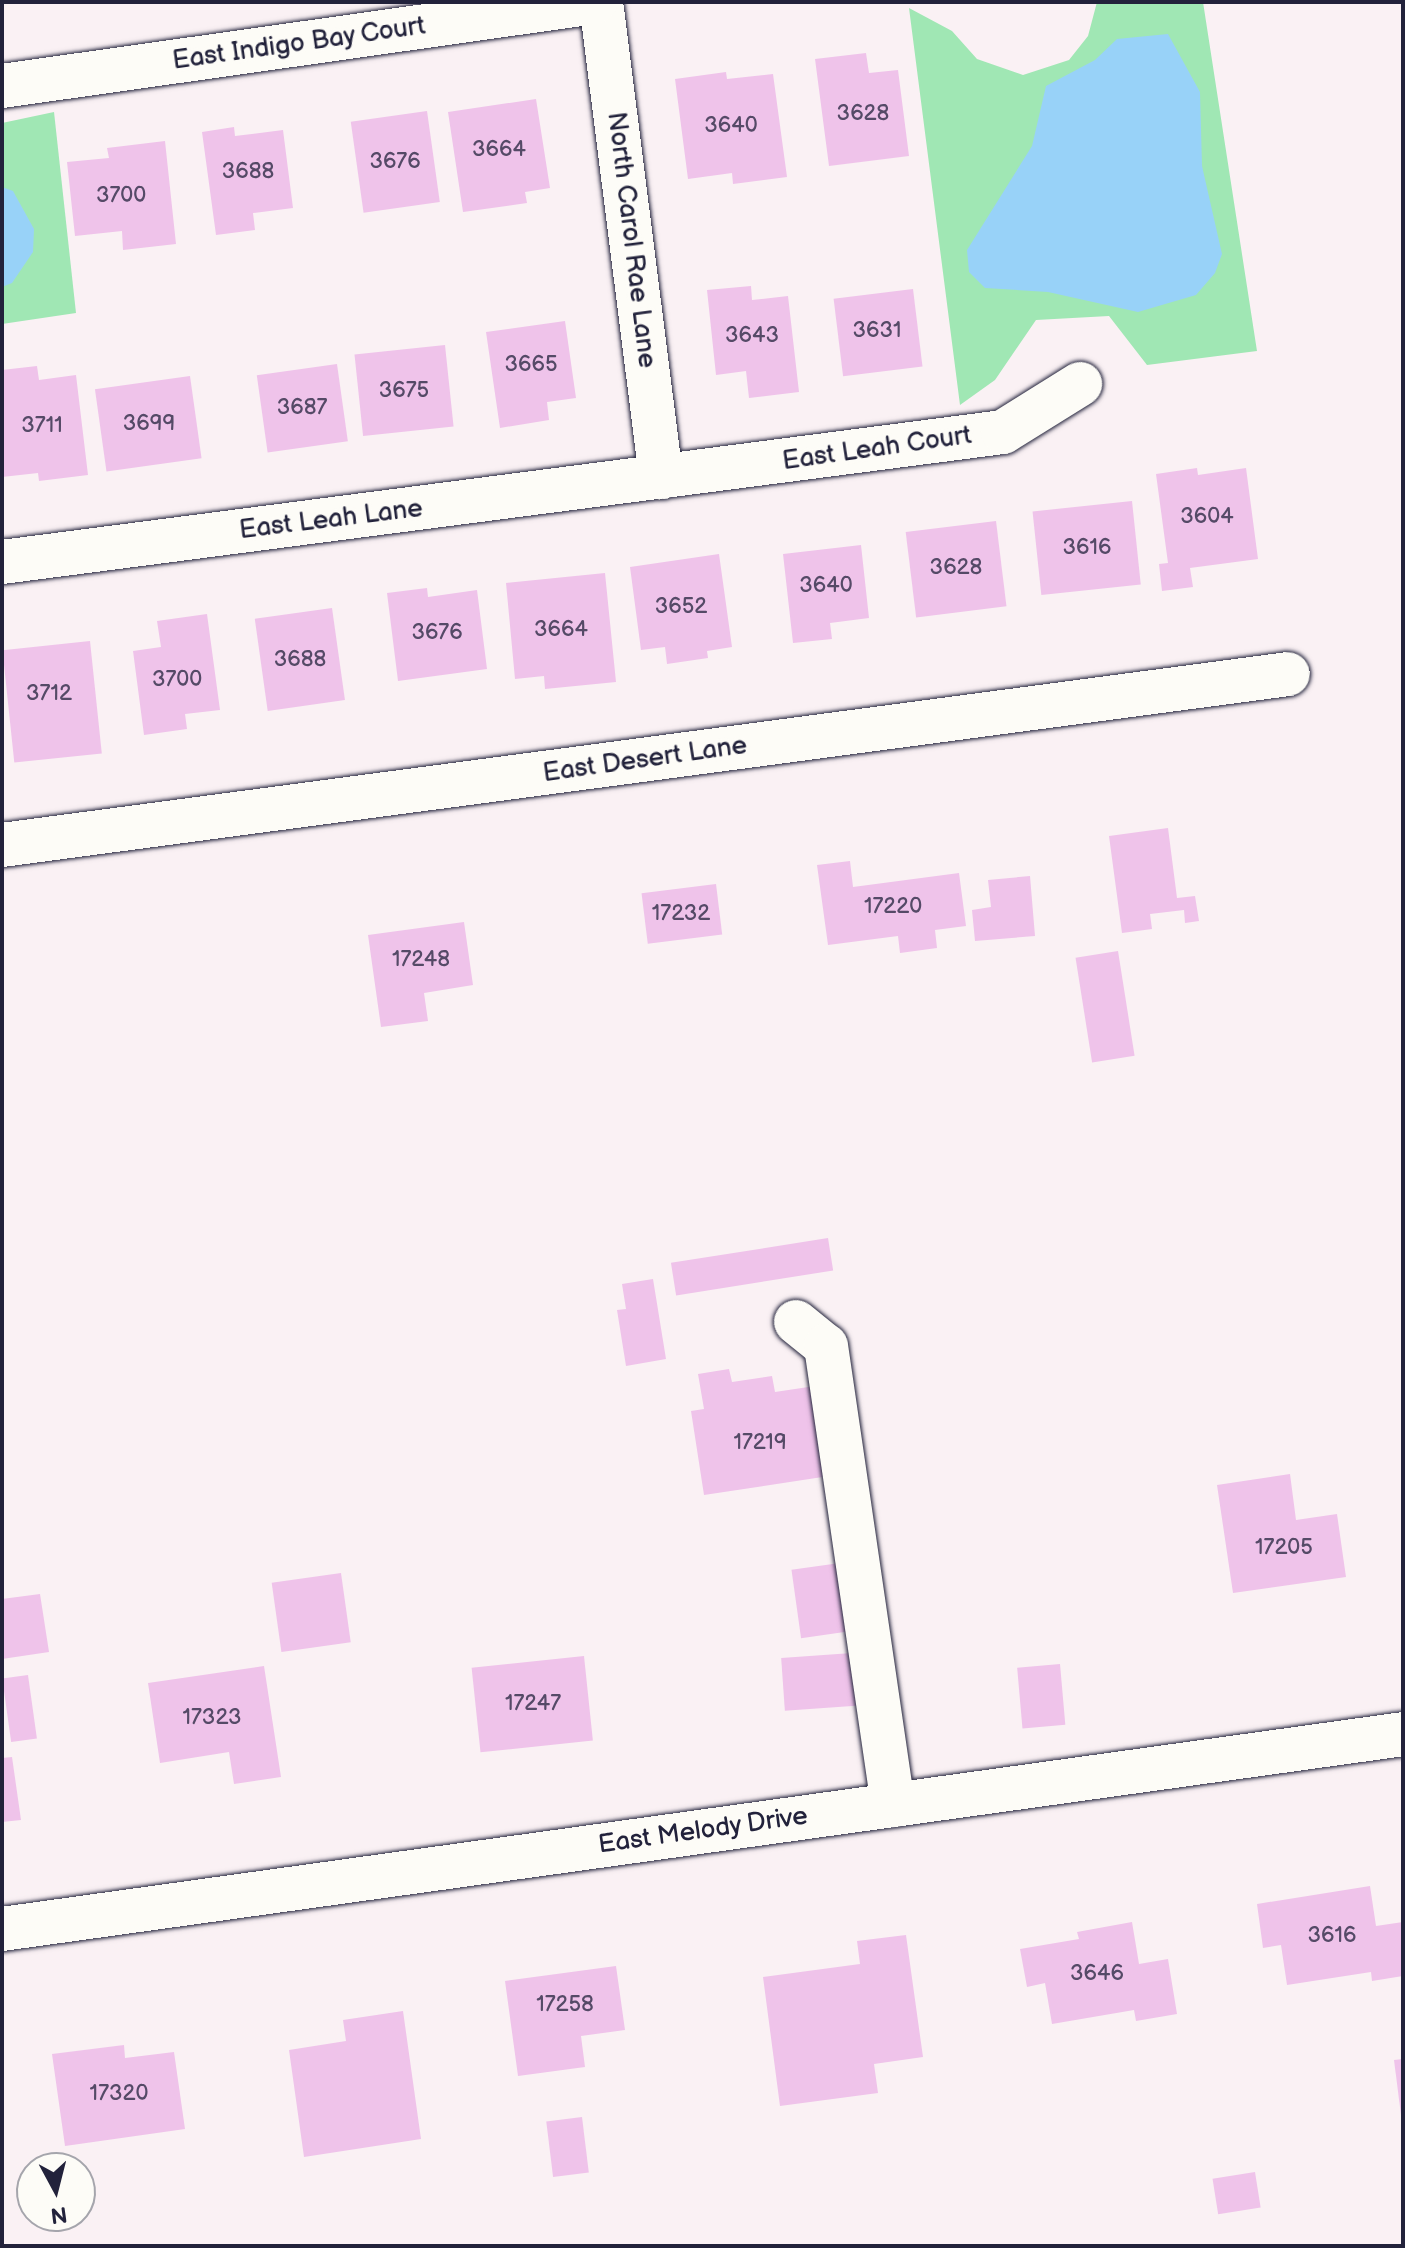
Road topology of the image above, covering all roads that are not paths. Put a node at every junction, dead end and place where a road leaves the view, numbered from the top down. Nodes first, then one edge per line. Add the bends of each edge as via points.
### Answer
1 (598, 2) edge
2 (2, 86) edge
3 (1080, 384) dead end
4 (661, 477) junction
5 (2, 562) edge
6 (1288, 674) dead end
7 (2, 845) edge
8 (796, 1322) dead end
9 (1403, 1734) edge
10 (893, 1805) junction
11 (2, 1929) edge

1 - 2 street, East Indigo Bay Court
1 - 4 street, North Carol Rae Lane
3 - 4 street, East Leah Court via 1003,432
4 - 5 street, East Leah Lane
6 - 7 street, East Desert Lane
8 - 10 street via 826,1346
9 - 10 street, East Melody Drive
10 - 11 street, East Melody Drive

